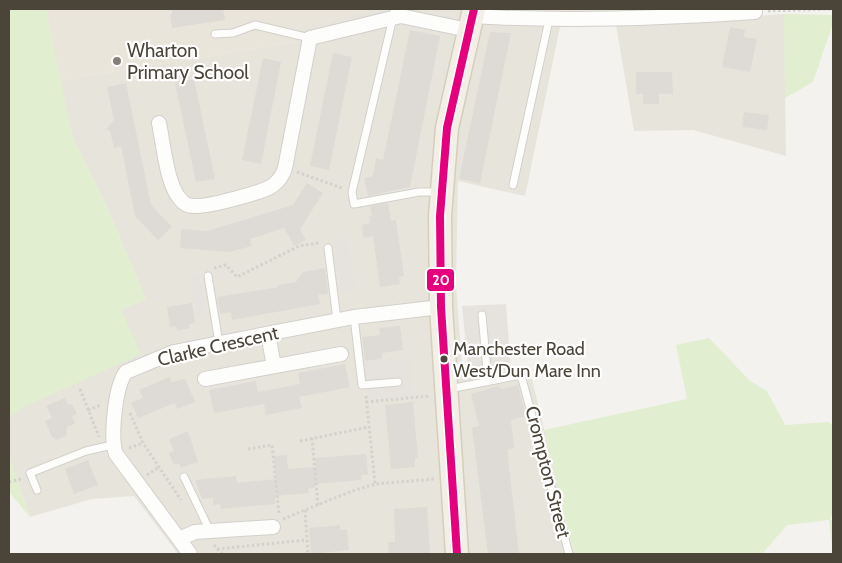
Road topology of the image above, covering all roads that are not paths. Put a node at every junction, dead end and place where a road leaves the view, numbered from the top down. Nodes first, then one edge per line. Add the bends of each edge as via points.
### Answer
1 (755, 12) road end
2 (395, 13) edge
3 (546, 16) edge
4 (471, 18) edge
5 (215, 34) dead end
6 (310, 38) junction
7 (159, 123) dead end
8 (513, 185) dead end
9 (441, 192) junction
10 (328, 248) road end
11 (208, 276) road end
12 (441, 307) junction
13 (482, 315) dead end
14 (354, 317) junction
15 (337, 320) junction
16 (268, 334) junction
17 (218, 343) junction
18 (341, 354) dead end
19 (274, 366) junction
20 (205, 379) dead end
21 (488, 381) junction
22 (398, 382) dead end
23 (448, 392) junction
24 (108, 446) junction
25 (184, 477) dead end
26 (37, 490) dead end
27 (276, 525) road end
28 (210, 531) junction
29 (179, 539) junction
30 (190, 554) edge
31 (457, 554) edge
32 (569, 554) edge

1 - 3 street
2 - 4 street
2 - 6 street
2 - 9 lane via 352,192 354,204 420,192
3 - 4 street
3 - 8 lane
4 - 9 main road via 447,128
5 - 6 lane via 233,33 255,25
6 - 7 street via 285,168 278,180 266,189 205,206 189,206 174,190
9 - 12 main road
10 - 15 lane
11 - 17 lane
12 - 14 street, Clarke Crescent
12 - 23 main road
13 - 21 lane
14 - 15 street, Clarke Crescent
14 - 22 lane via 362,385
15 - 16 street, Clarke Crescent
16 - 17 street, Clarke Crescent
16 - 19 street
17 - 24 street, Clarke Crescent via 174,352 126,372 119,390
18 - 19 street
19 - 20 street
21 - 23 lane, Crompton Street
21 - 32 lane, Crompton Street via 521,375 524,378
23 - 31 main road
24 - 26 lane via 30,473
24 - 29 street
25 - 28 lane
27 - 28 street
28 - 29 street via 195,532
29 - 30 street

